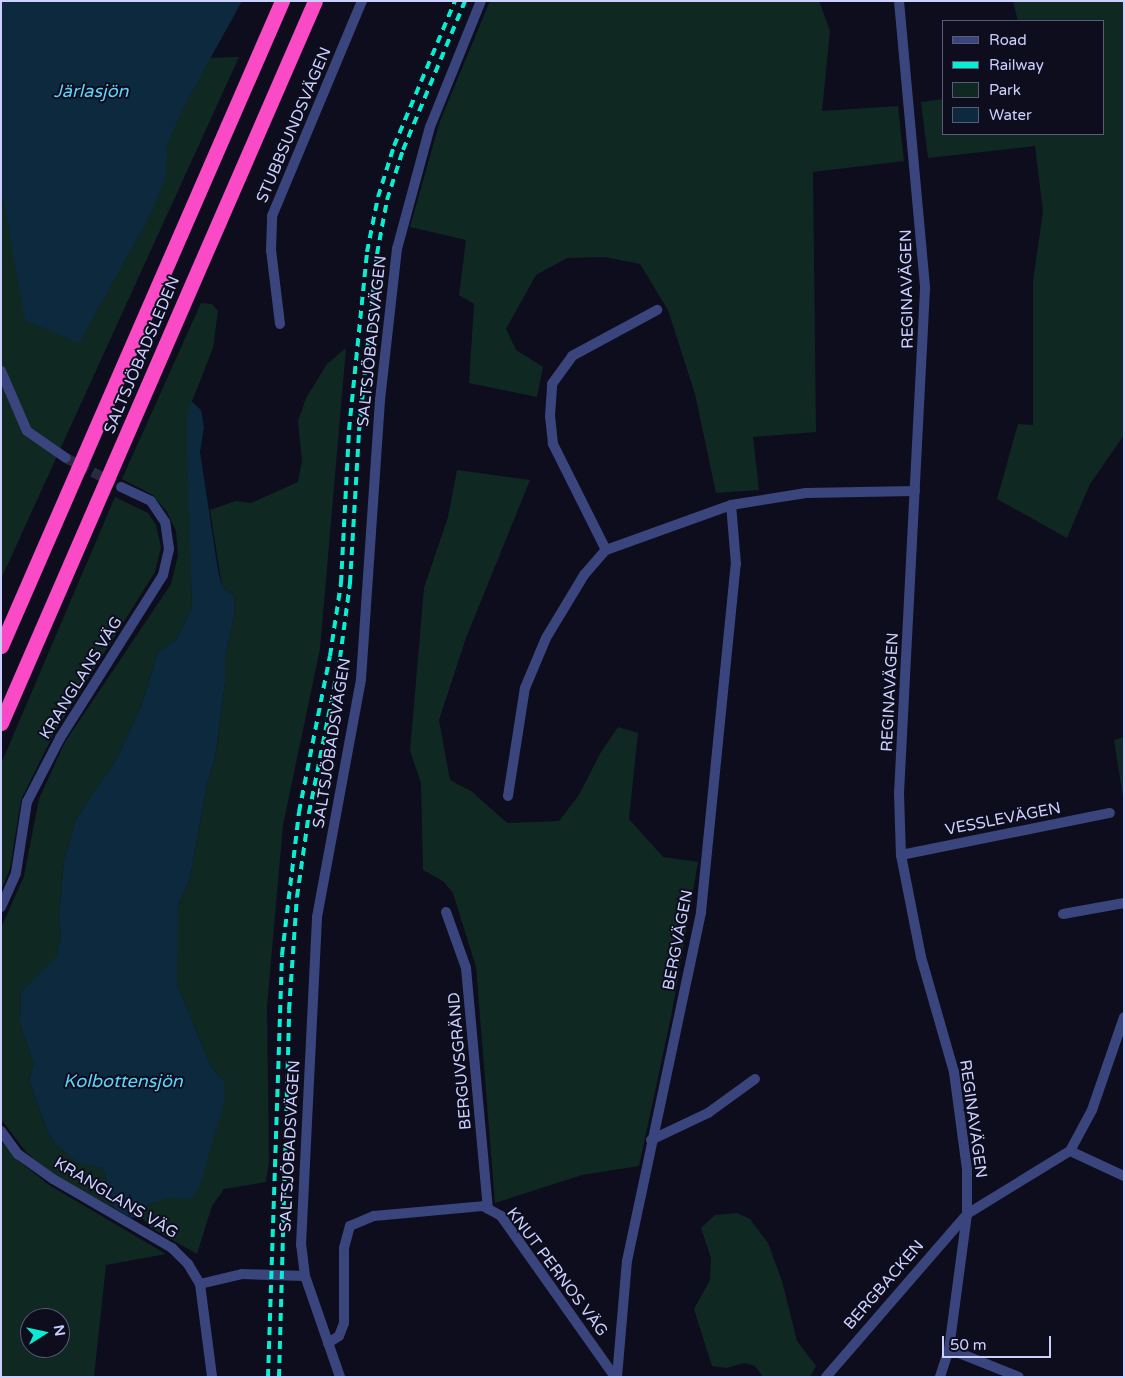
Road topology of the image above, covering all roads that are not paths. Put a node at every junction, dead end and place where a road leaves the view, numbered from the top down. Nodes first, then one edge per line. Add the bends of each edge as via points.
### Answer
1 (282, 1) edge
2 (316, 1) edge
3 (362, 1) edge
4 (481, 1) edge
5 (899, 1) edge
6 (657, 310) dead end
7 (280, 324) dead end
8 (1, 371) edge
9 (66, 458) tunnel mouth
10 (121, 487) tunnel mouth
11 (915, 491) junction
12 (731, 505) junction
13 (606, 550) junction
14 (1, 646) edge
15 (1, 724) edge
16 (508, 796) dead end
17 (1110, 813) dead end
18 (901, 855) junction
19 (1124, 903) edge
20 (1, 907) edge
21 (446, 912) dead end
22 (1063, 914) dead end
23 (1124, 1017) edge
24 (755, 1079) dead end
25 (1, 1131) edge
26 (651, 1140) junction
27 (1070, 1151) junction
28 (1124, 1176) edge
29 (488, 1209) junction
30 (967, 1214) junction
31 (305, 1276) junction
32 (200, 1284) junction
33 (328, 1343) junction
34 (949, 1349) junction
35 (212, 1377) edge
36 (340, 1377) edge
37 (616, 1377) edge
38 (826, 1377) edge
39 (940, 1377) edge
40 (1019, 1377) edge

1 - 14 highway, SALTSJÖBADSLEDEN
2 - 15 highway, SALTSJÖBADSLEDEN
3 - 7 street, STUBBSUNDSVÄGEN via 272,216 271,250
4 - 31 street, SALTSJÖBADSVÄGEN via 419,161 397,249 387,314 361,679 318,917 300,1216
5 - 11 street, REGINAVÄGEN via 925,289
6 - 13 street via 572,356 552,384 550,416 553,444
8 - 9 street via 27,431
10 - 20 street, KRANGLANS VÄG via 151,501 164,522 168,549 163,575 60,738 27,802 16,873
11 - 12 street via 806,494
11 - 18 street, REGINAVÄGEN via 899,793
12 - 13 street
12 - 26 street, BERGVÄGEN via 736,564 700,912
13 - 16 street via 584,575 546,638 526,688
17 - 18 street, VESSLEVÄGEN
18 - 30 street, REGINAVÄGEN via 921,957 954,1072 966,1170
19 - 22 street
21 - 29 street, BERGUVSGRÄND via 466,968
23 - 27 street via 1095,1102
24 - 26 street via 708,1112
25 - 32 street, KRANGLANS VÄG via 18,1154 53,1179 172,1248 188,1264
26 - 37 street, BERGVÄGEN via 628,1261
27 - 28 street
27 - 30 street, BERGBACKEN
29 - 33 street, KNUT PERNOS VÄG via 483,1206 374,1216 350,1226 344,1248 344,1323 339,1336
29 - 37 street, KNUT PERNOS VÄG via 501,1216
30 - 34 street, REGINAVÄGEN
30 - 38 street, BERGBACKEN
31 - 32 street via 242,1274
31 - 33 street, SALTSJÖBADSVÄGEN
32 - 35 street
33 - 36 street, SALTSJÖBADSVÄGEN
34 - 39 street, REGINAVÄGEN
34 - 40 street

